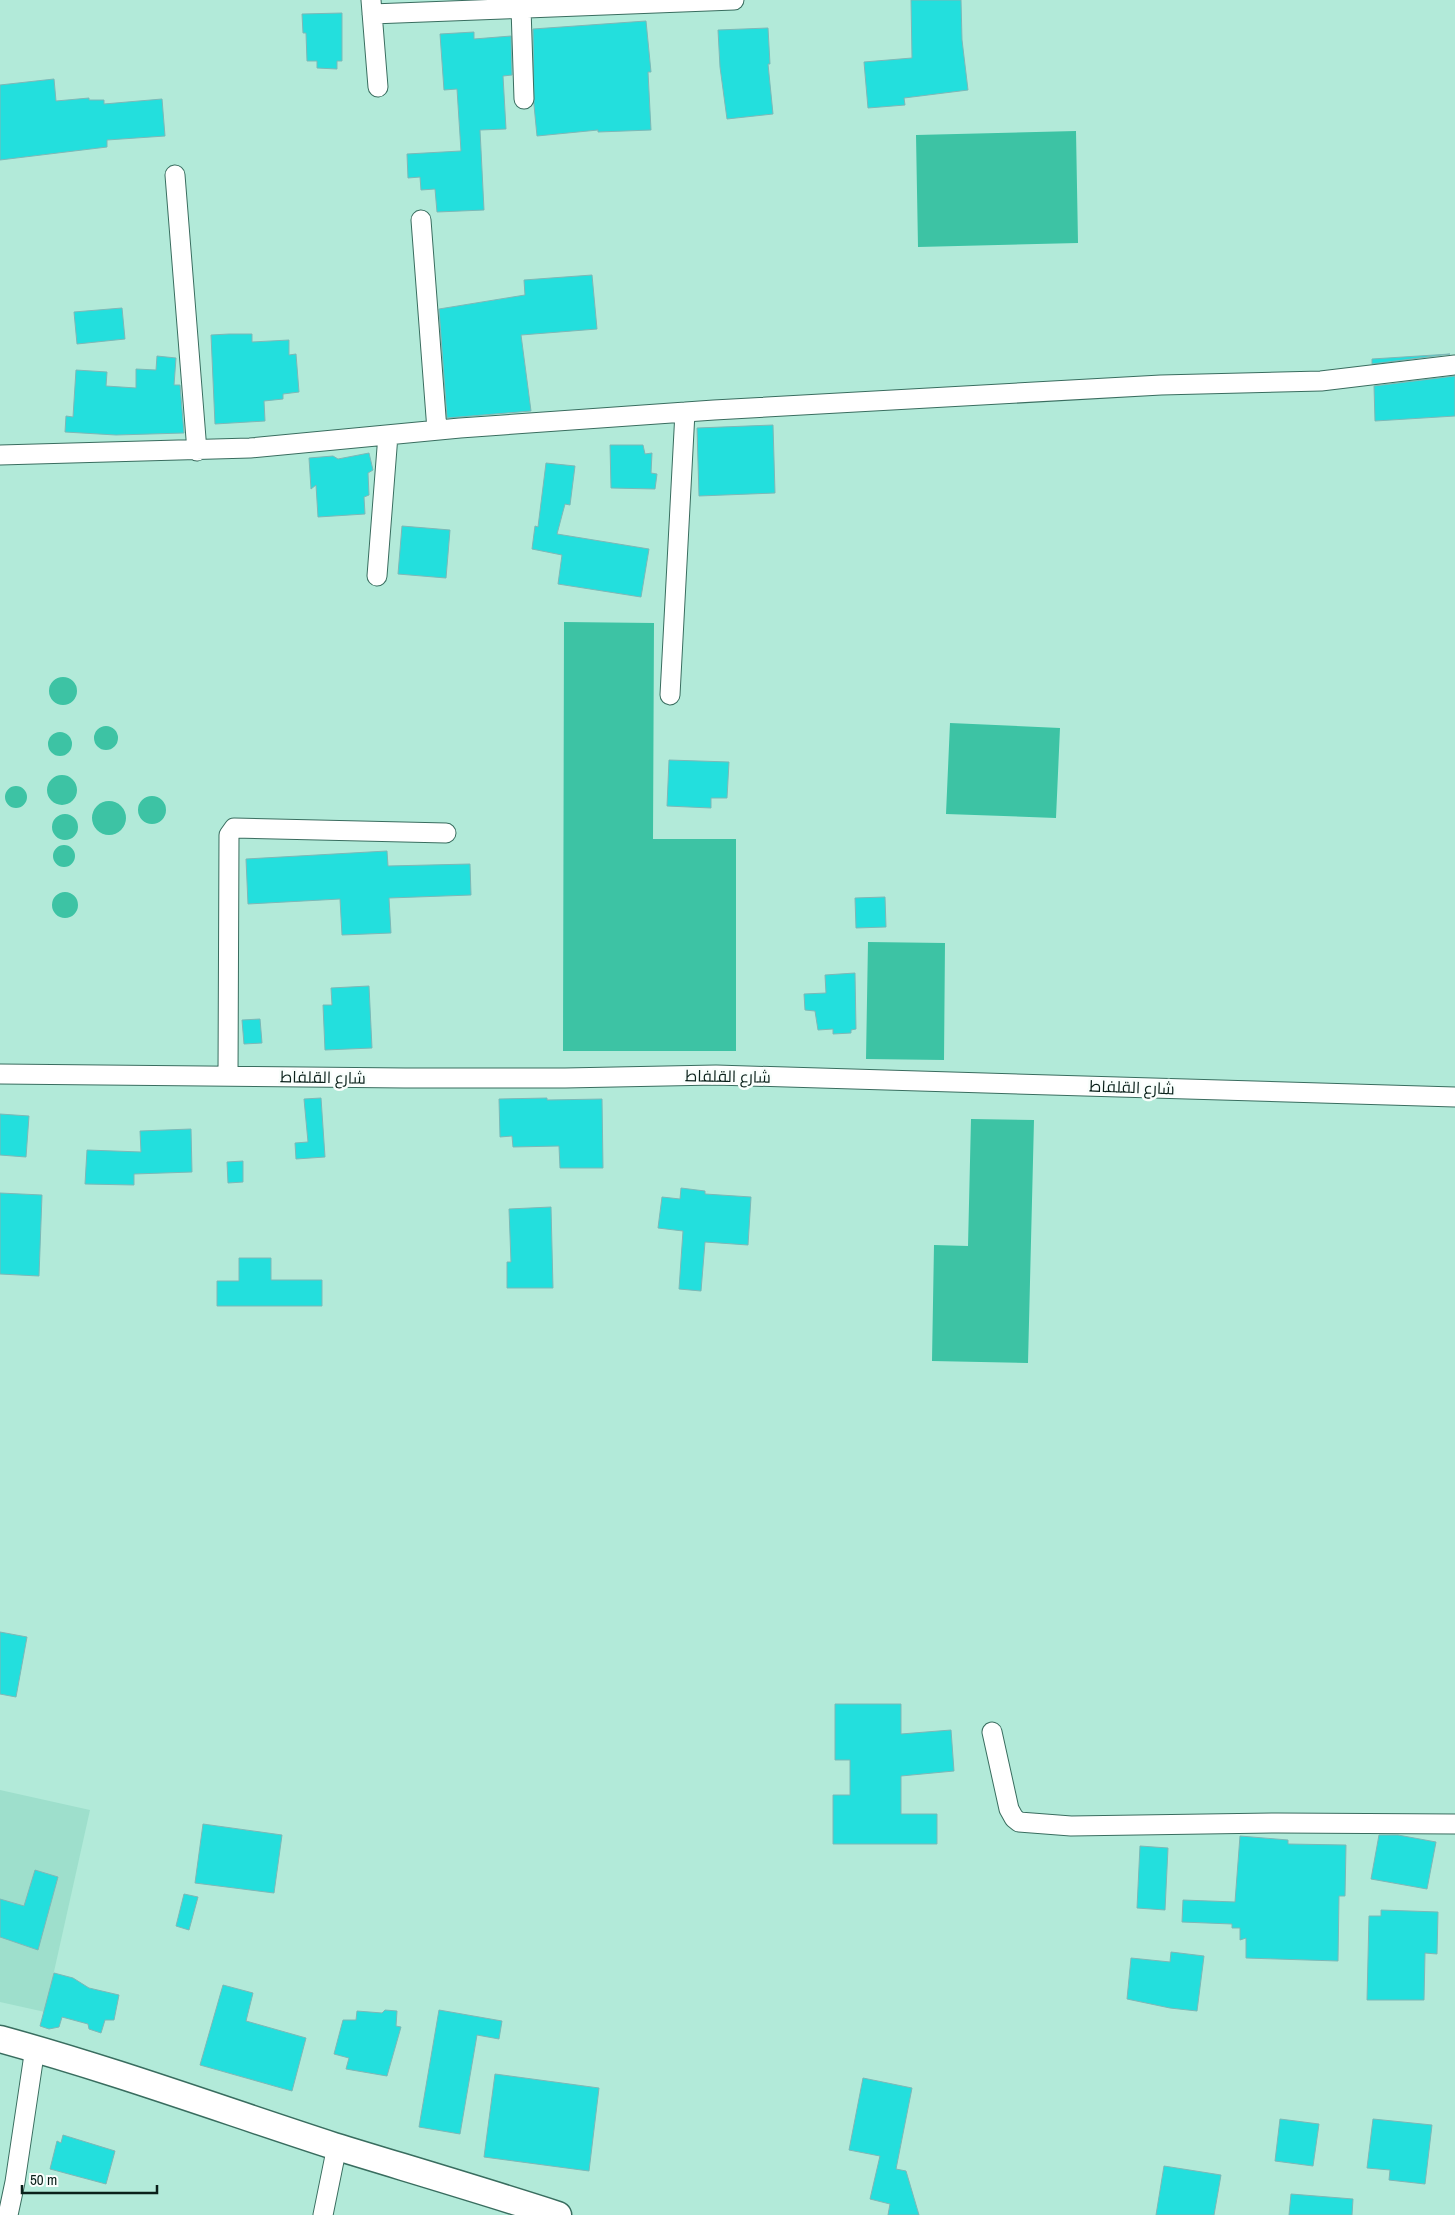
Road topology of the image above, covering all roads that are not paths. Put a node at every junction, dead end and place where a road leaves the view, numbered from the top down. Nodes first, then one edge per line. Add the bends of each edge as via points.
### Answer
1 (734, 0) edge
2 (372, 7) edge
3 (521, 8) junction
4 (378, 88) dead end
5 (524, 99) dead end
6 (175, 175) dead end
7 (421, 220) dead end
8 (1455, 365) edge
9 (685, 412) junction
10 (437, 430) junction
11 (388, 434) junction
12 (198, 451) junction
13 (0, 455) edge
14 (377, 576) dead end
15 (670, 695) dead end
16 (446, 832) dead end
17 (0, 1074) edge
18 (228, 1076) junction
19 (1455, 1097) edge
20 (992, 1732) dead end
21 (1455, 1824) edge
22 (0, 2038) edge
23 (35, 2048) junction
24 (336, 2146) junction
25 (8, 2215) edge
26 (323, 2215) edge
27 (558, 2215) edge

1 - 3 street
2 - 3 street
2 - 4 street
3 - 5 street
6 - 12 street
7 - 10 street
8 - 9 street via 1321,381 1161,385
9 - 10 street
9 - 15 street
10 - 11 street
11 - 12 street
11 - 14 street
12 - 13 street
16 - 18 street via 234,828 228,834
17 - 18 street, شارع القلفاط
18 - 19 street, شارع القلفاط via 555,1078 716,1075
20 - 21 street via 1009,1809 1019,1822 1071,1826
22 - 23 street
23 - 24 street
23 - 25 street
24 - 26 street
24 - 27 street

